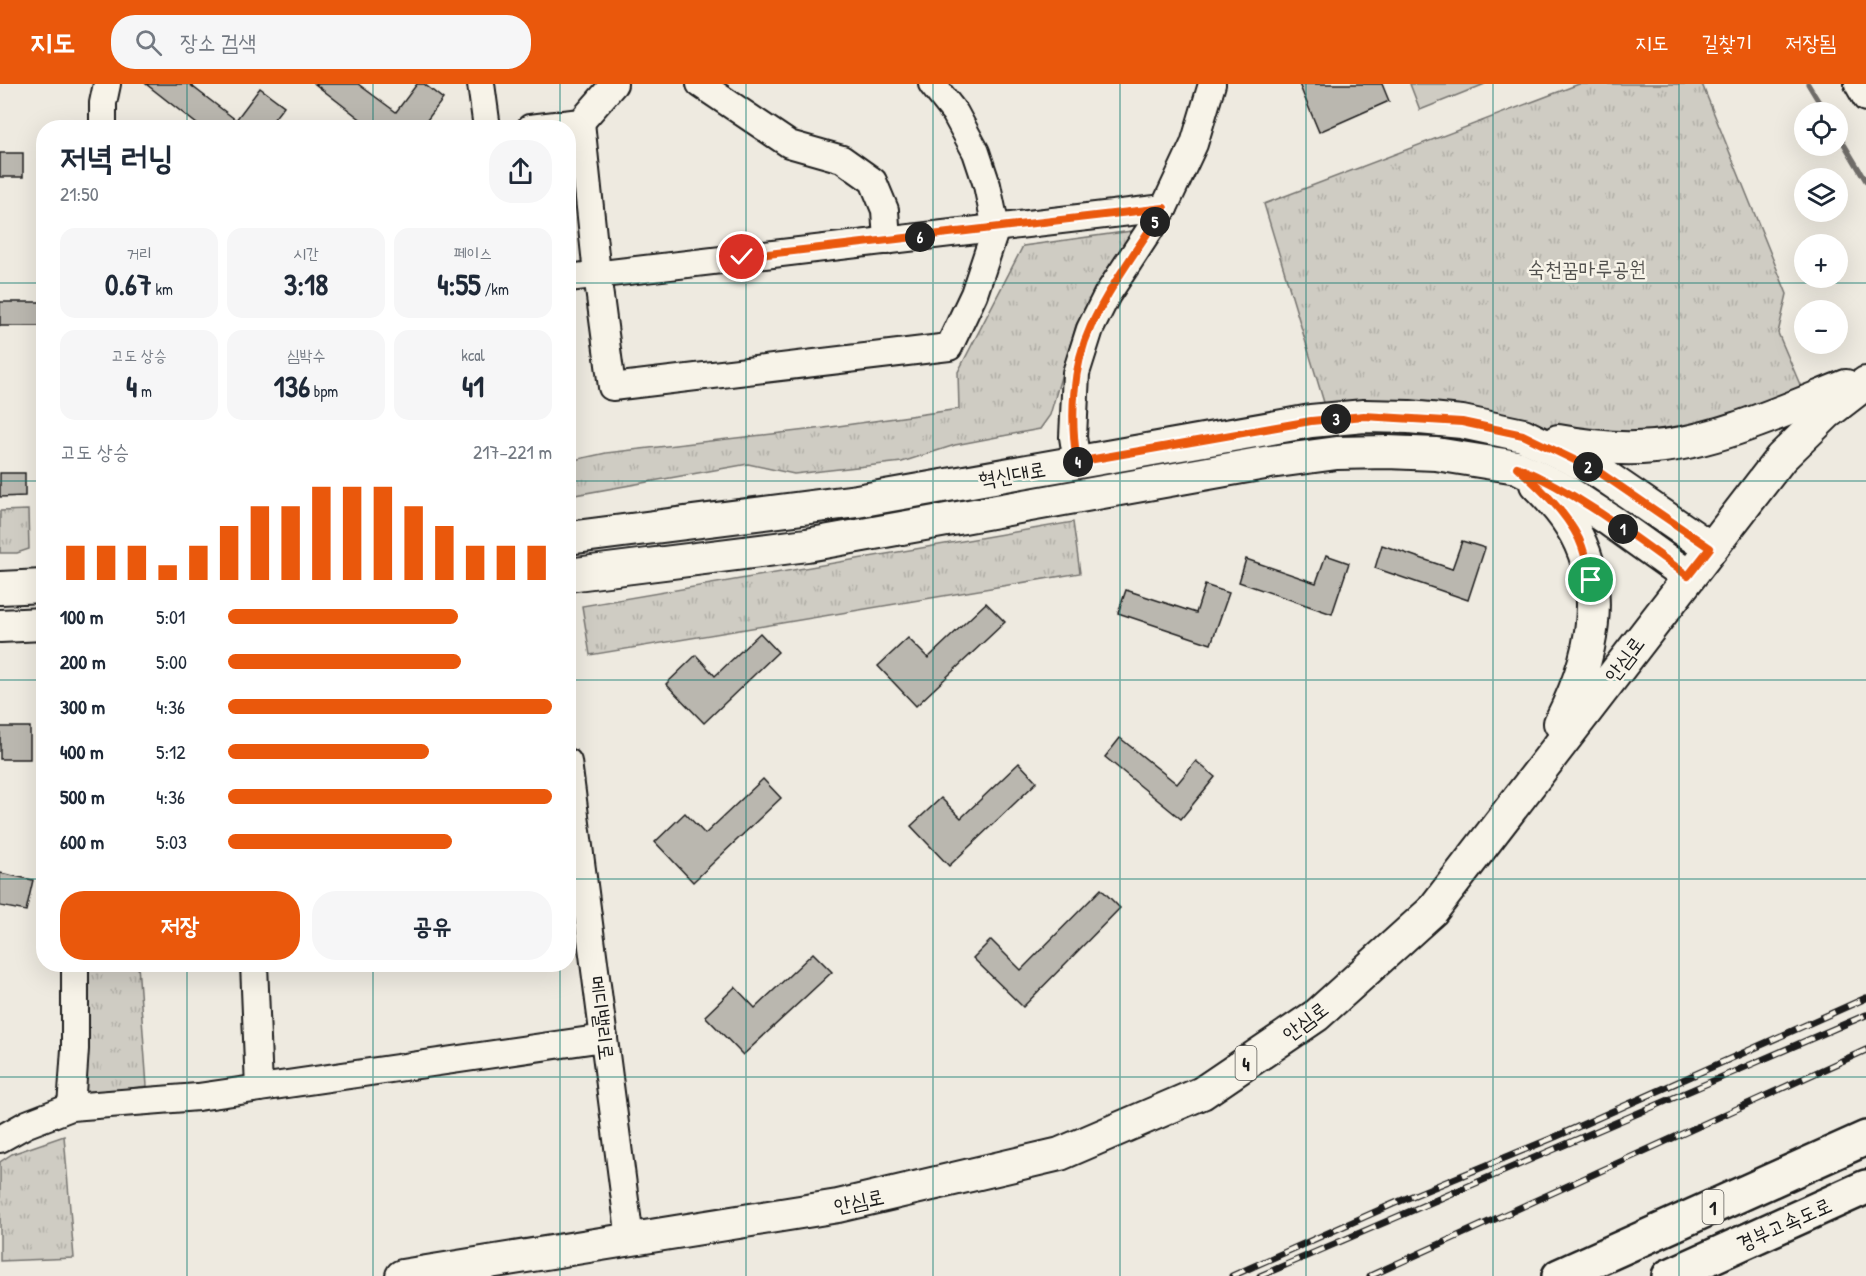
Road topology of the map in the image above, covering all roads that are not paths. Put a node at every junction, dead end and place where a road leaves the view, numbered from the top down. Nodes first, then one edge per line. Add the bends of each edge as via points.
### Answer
1 (107, 84) edge
2 (481, 84) edge
3 (614, 84) edge
4 (700, 84) edge
5 (932, 84) edge
6 (1212, 84) edge
7 (1858, 84) edge
8 (1866, 98) edge
9 (103, 120) edge
10 (486, 120) edge
11 (581, 122) junction
12 (576, 123) edge
13 (1164, 208) junction
14 (996, 228) junction
15 (887, 241) junction
16 (597, 274) junction
17 (576, 277) edge
18 (1866, 378) edge
19 (1866, 383) edge
20 (1523, 435) junction
21 (1077, 462) junction
22 (1517, 467) junction
23 (576, 537) edge
24 (1710, 548) junction
25 (576, 574) edge
26 (1688, 576) junction
27 (36, 586) edge
28 (0, 588) edge
29 (36, 624) edge
30 (0, 626) edge
31 (1531, 781) junction
32 (576, 823) edge
33 (75, 972) edge
34 (254, 972) edge
35 (604, 1038) junction
36 (259, 1088) junction
37 (71, 1107) junction
38 (1866, 1137) edge
39 (0, 1138) edge
40 (1866, 1187) edge
41 (630, 1239) junction
42 (402, 1276) edge
43 (1559, 1276) edge
44 (1669, 1276) edge

1 - 9 street
2 - 10 street
3 - 11 street
4 - 15 street via 789,144 842,159 873,181 885,210
5 - 14 street via 956,113 976,152
6 - 13 street via 1194,144
7 - 8 street
11 - 12 street
11 - 16 street
13 - 14 street
13 - 21 street via 1107,295 1090,329 1076,373 1073,437
14 - 15 street
14 - 16 street via 974,294 949,347 612,387
15 - 16 street
16 - 17 street
18 - 20 main road via 1779,413 1654,447 1594,448
19 - 24 main road, 안심로 / 4 via 1827,412 1780,458
20 - 21 main road, 혁신대로 via 1462,422 1364,416 1311,421
20 - 24 main road, 혁신대로 via 1599,472
21 - 23 main road, 혁신대로 via 857,501
22 - 25 main road via 1436,454 1338,453 807,545
22 - 26 main road via 1564,490
22 - 31 main road via 1538,485 1580,540 1594,600 1593,627 1582,671
24 - 26 main road, 안심로 / 4
26 - 31 main road, 안심로 / 4
27 - 28 main road
29 - 30 main road
31 - 41 main road, 안심로 / 4 via 1432,911 1317,1015 1202,1093 1060,1154 838,1206
32 - 35 street, 메디밸리로
33 - 37 street
34 - 36 street
35 - 36 street
35 - 41 street, 메디밸리로
36 - 37 street
37 - 39 street
38 - 43 highway, 1
40 - 44 highway, 경부고속도로 / 1
41 - 42 main road, 안심로 / 4

